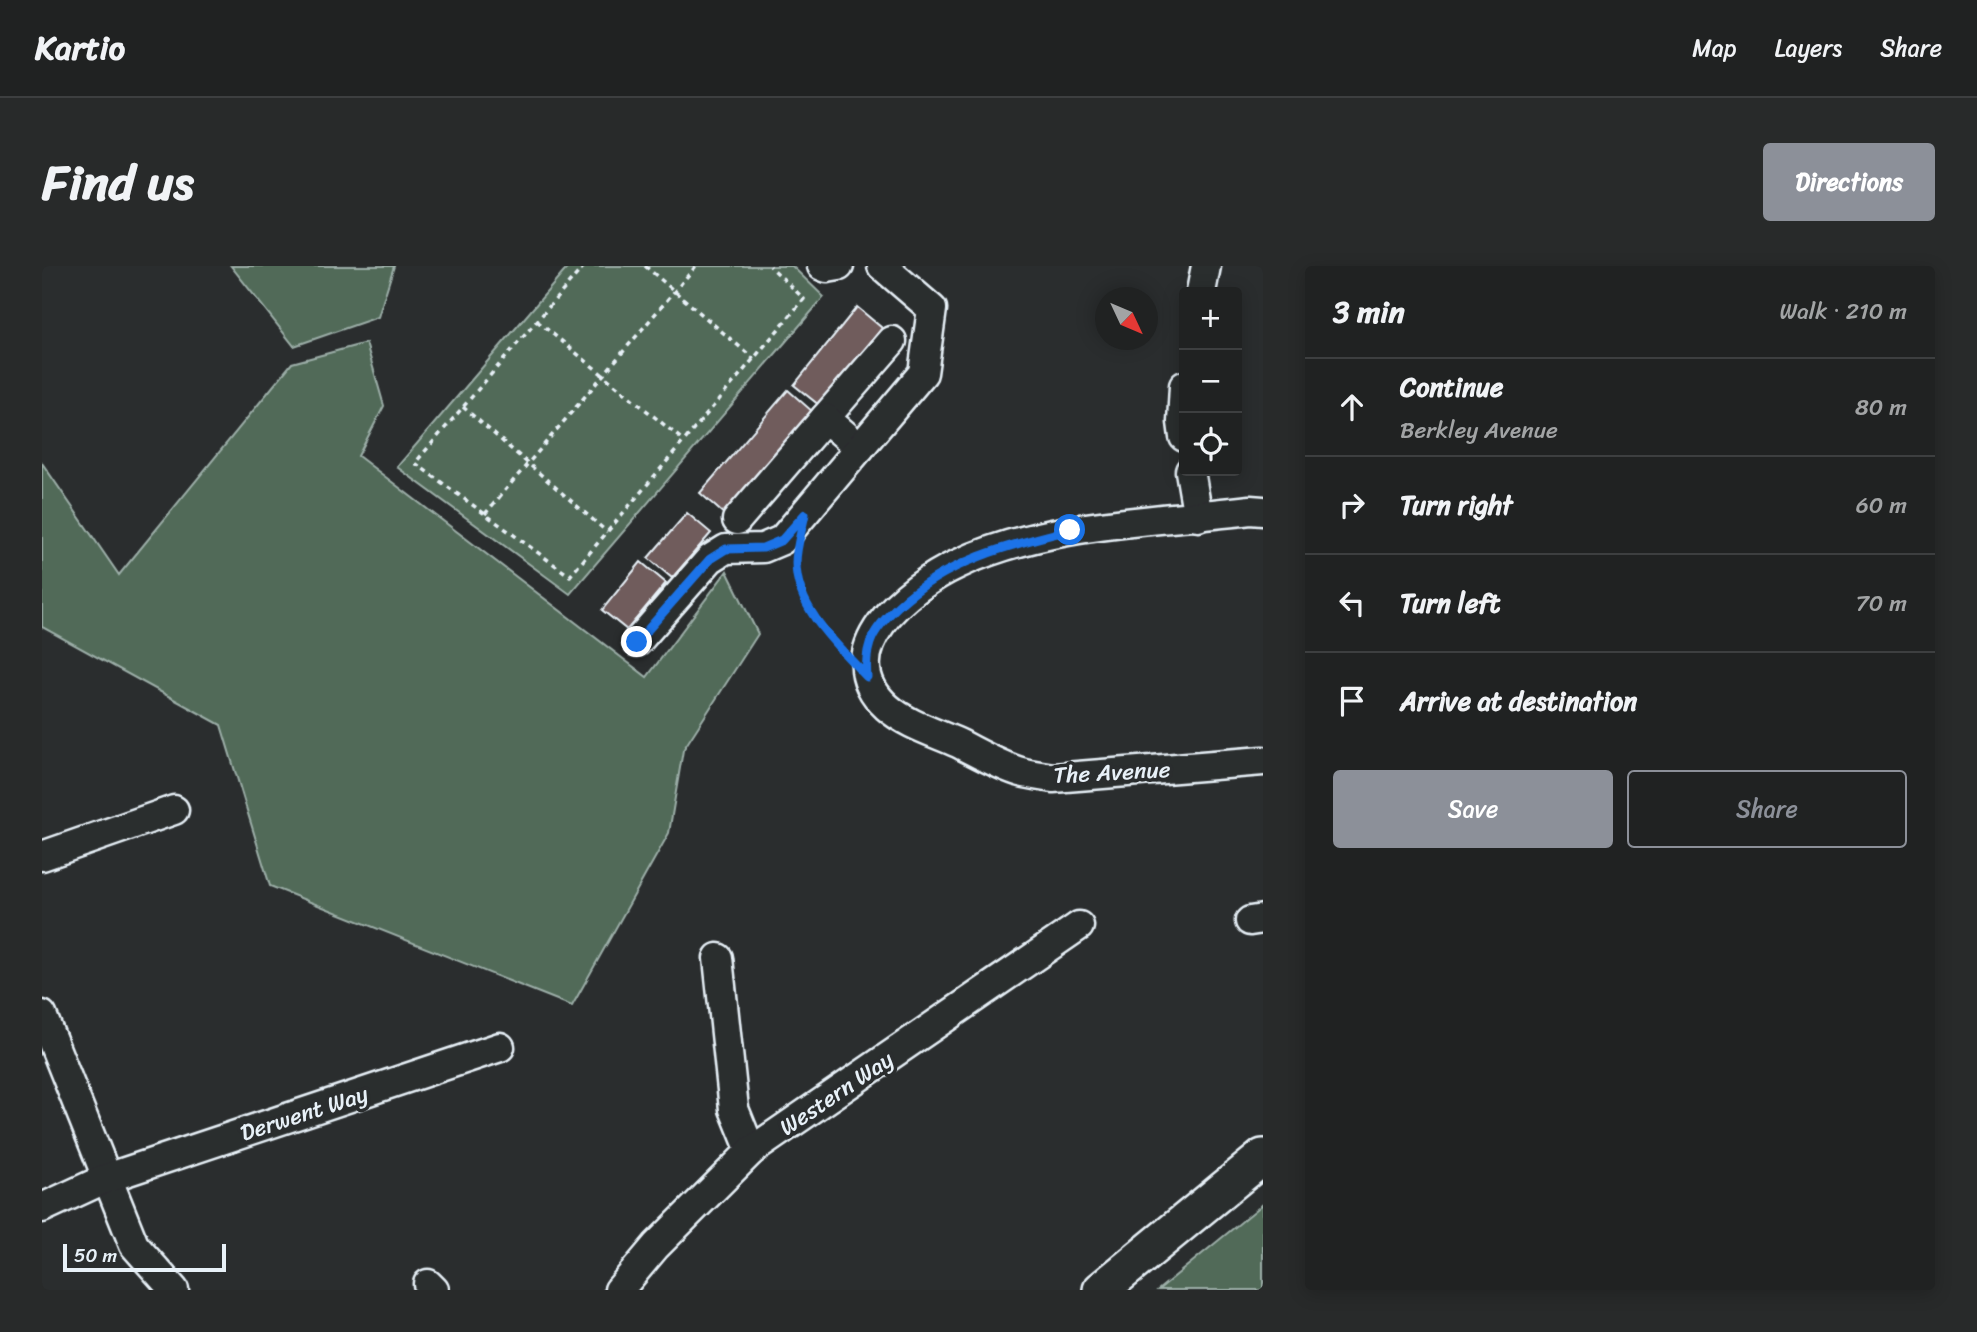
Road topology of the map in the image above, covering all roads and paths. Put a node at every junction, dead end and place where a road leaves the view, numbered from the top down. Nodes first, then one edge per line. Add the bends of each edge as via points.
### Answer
1 (584, 266) edge
2 (645, 266) edge
3 (696, 266) edge
4 (770, 266) edge
5 (822, 266) edge
6 (839, 266) edge
7 (882, 266) edge
8 (1206, 266) edge
9 (1202, 287) edge
10 (675, 291) junction
11 (537, 321) junction
12 (892, 341) dead end
13 (754, 359) junction
14 (603, 374) junction
15 (463, 407) junction
16 (825, 418) junction
17 (684, 441) junction
18 (860, 448) junction
19 (527, 463) junction
20 (1191, 476) edge
21 (1263, 511) edge
22 (485, 514) junction
23 (805, 514) junction
24 (1198, 517) junction
25 (737, 520) dead end
26 (607, 532) junction
27 (637, 642) dead end
28 (867, 677) junction
29 (1263, 761) edge
30 (174, 810) dead end
31 (42, 856) edge
32 (1079, 926) dead end
33 (718, 958) dead end
34 (42, 1015) edge
35 (500, 1047) dead end
36 (751, 1151) junction
37 (1263, 1157) edge
38 (107, 1178) junction
39 (42, 1208) edge
40 (174, 1290) edge
41 (619, 1290) edge
42 (1101, 1290) edge

1 - 11 path
2 - 10 path
3 - 10 path
4 - 13 path via 804,299
5 - 6 street
7 - 18 street via 932,309 923,373
8 - 9 street
10 - 13 path
10 - 14 path
11 - 14 path
11 - 15 path
12 - 16 street
13 - 17 path
14 - 17 path
14 - 19 path
15 - 19 path
15 - 22 path via 415,463
16 - 18 street
16 - 25 street
17 - 26 path
18 - 23 street
19 - 22 path
19 - 26 path
20 - 24 street
21 - 24 street
22 - 26 path via 570,576
23 - 27 street via 782,540 763,548 726,549 710,559
23 - 28 path via 796,563 805,599 827,634
24 - 28 street via 1070,530 1010,544 956,565 914,591 881,622 865,659
28 - 29 street, The Avenue via 888,708 1020,772 1053,778
30 - 31 street
32 - 36 street, Western Way
33 - 36 street via 734,1109
34 - 38 street
35 - 38 street, Derwent Way
36 - 41 street, Western Way via 656,1245
37 - 42 main road
38 - 39 street, Derwent Way
38 - 40 street via 134,1245

